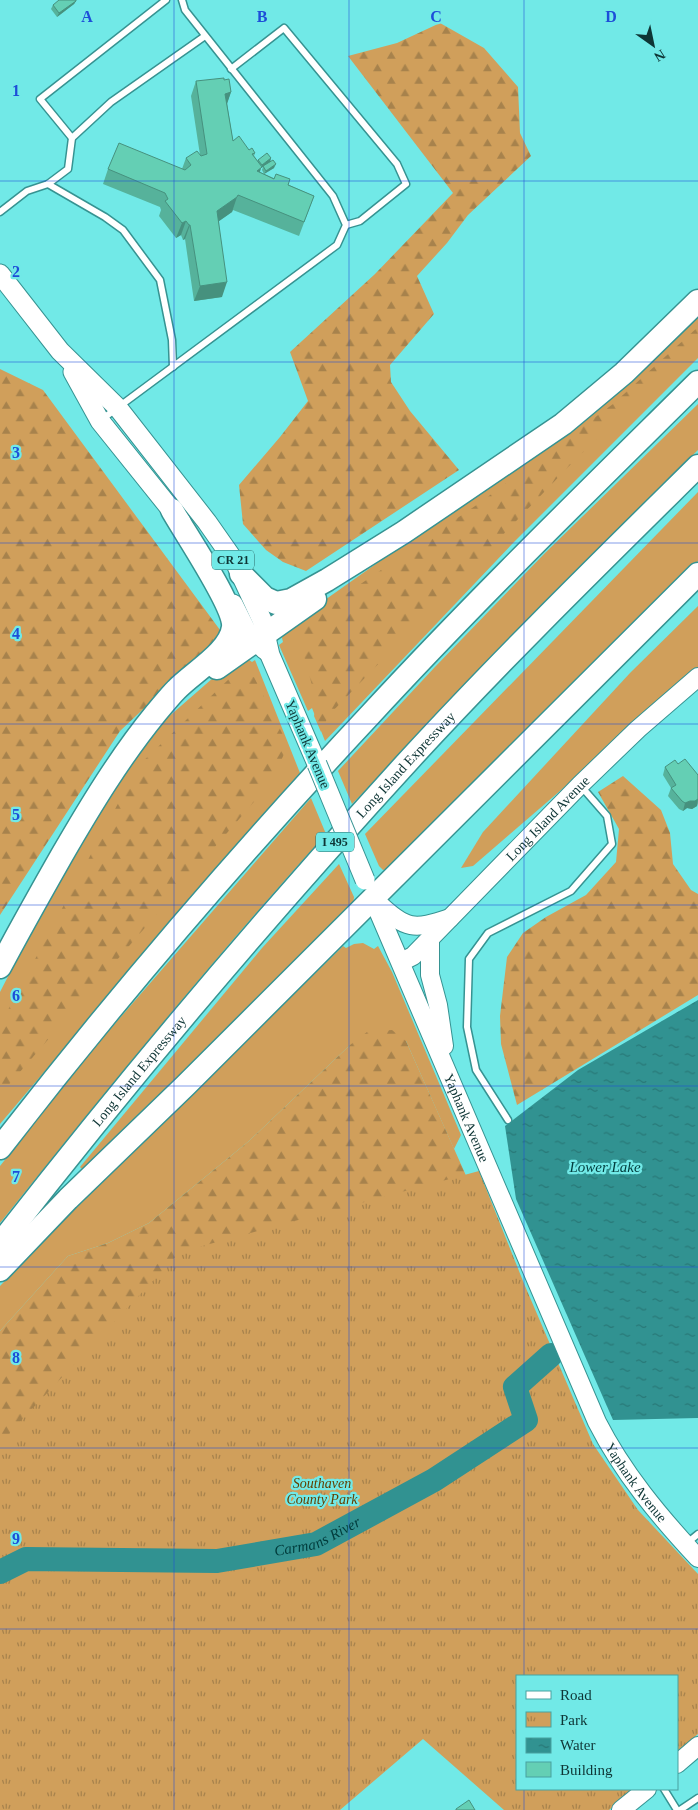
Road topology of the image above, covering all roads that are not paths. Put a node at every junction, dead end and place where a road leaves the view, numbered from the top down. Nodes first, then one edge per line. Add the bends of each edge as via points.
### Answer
1 (166, 0) edge
2 (182, 0) edge
3 (206, 36) junction
4 (232, 68) junction
5 (72, 138) junction
6 (48, 184) junction
7 (0, 212) edge
8 (346, 225) junction
9 (0, 274) edge
10 (698, 301) edge
11 (60, 351) junction
12 (173, 368) junction
13 (698, 382) edge
14 (118, 408) junction
15 (100, 421) junction
16 (698, 466) edge
17 (172, 510) junction
18 (404, 532) junction
19 (241, 574) junction
20 (698, 574) edge
21 (264, 643) junction
22 (698, 677) edge
23 (138, 735) junction
24 (580, 785) junction
25 (369, 889) junction
26 (453, 916) junction
27 (430, 939) junction
28 (401, 962) junction
29 (0, 967) edge
30 (448, 1074) junction
31 (508, 1120) dead end
32 (0, 1148) edge
33 (0, 1244) edge
34 (0, 1270) edge
35 (692, 1539) edge
36 (698, 1558) edge
37 (697, 1749) edge
38 (678, 1763) edge
39 (646, 1790) edge
40 (665, 1790) edge
41 (698, 1798) edge
42 (621, 1810) edge
43 (678, 1810) edge

1 - 5 lane via 40,99
2 - 3 lane via 185,10
3 - 4 lane
3 - 5 lane via 111,102
4 - 8 lane via 333,196
4 - 8 lane via 284,28 397,164 406,184 360,221
5 - 6 lane via 68,170
6 - 7 lane via 27,191
6 - 12 lane via 123,230 160,280 172,340
8 - 12 lane via 337,245
9 - 11 main road, Yaphank Avenue / CR 21
10 - 18 highway via 624,373 563,424
11 - 14 main road, Yaphank Avenue / CR 21
11 - 15 main road, Yaphank Avenue / CR 21
12 - 14 lane
13 - 32 highway via 494,585 369,716 137,978
14 - 15 lane
14 - 19 main road, Yaphank Avenue / CR 21 via 207,522
15 - 17 main road, Yaphank Avenue / CR 21
16 - 33 highway, Long Island Expressway / I 495 via 412,756 310,869 183,1016
17 - 21 main road, Yaphank Avenue / CR 21 via 202,547 246,630
17 - 23 highway via 222,594 232,617 233,630 226,644 176,690
18 - 19 highway via 319,585 284,602 276,603 265,598
18 - 21 highway
19 - 21 main road, Yaphank Avenue / CR 21 via 262,620
20 - 25 highway
21 - 23 highway via 198,682
21 - 25 main road, Yaphank Avenue / CR 21, bridge
22 - 24 main road, Long Island Avenue
23 - 29 highway via 92,803
24 - 26 main road, Long Island Avenue
24 - 31 lane via 607,816 612,844 571,891 488,933 469,959 467,1027 476,1070
25 - 26 main road via 389,914 404,924 422,926
25 - 28 main road, Yaphank Avenue / CR 21
25 - 34 highway via 186,1085
26 - 27 main road, Long Island Avenue
27 - 28 main road, Long Island Avenue via 414,956
27 - 30 main road via 430,975 438,1005
28 - 30 main road, Yaphank Avenue / CR 21
30 - 35 main road, Yaphank Avenue / CR 21 via 596,1422 626,1472
35 - 36 main road, Yaphank Avenue / CR 21
37 - 38 main road
39 - 42 main road
40 - 43 lane
41 - 43 lane

